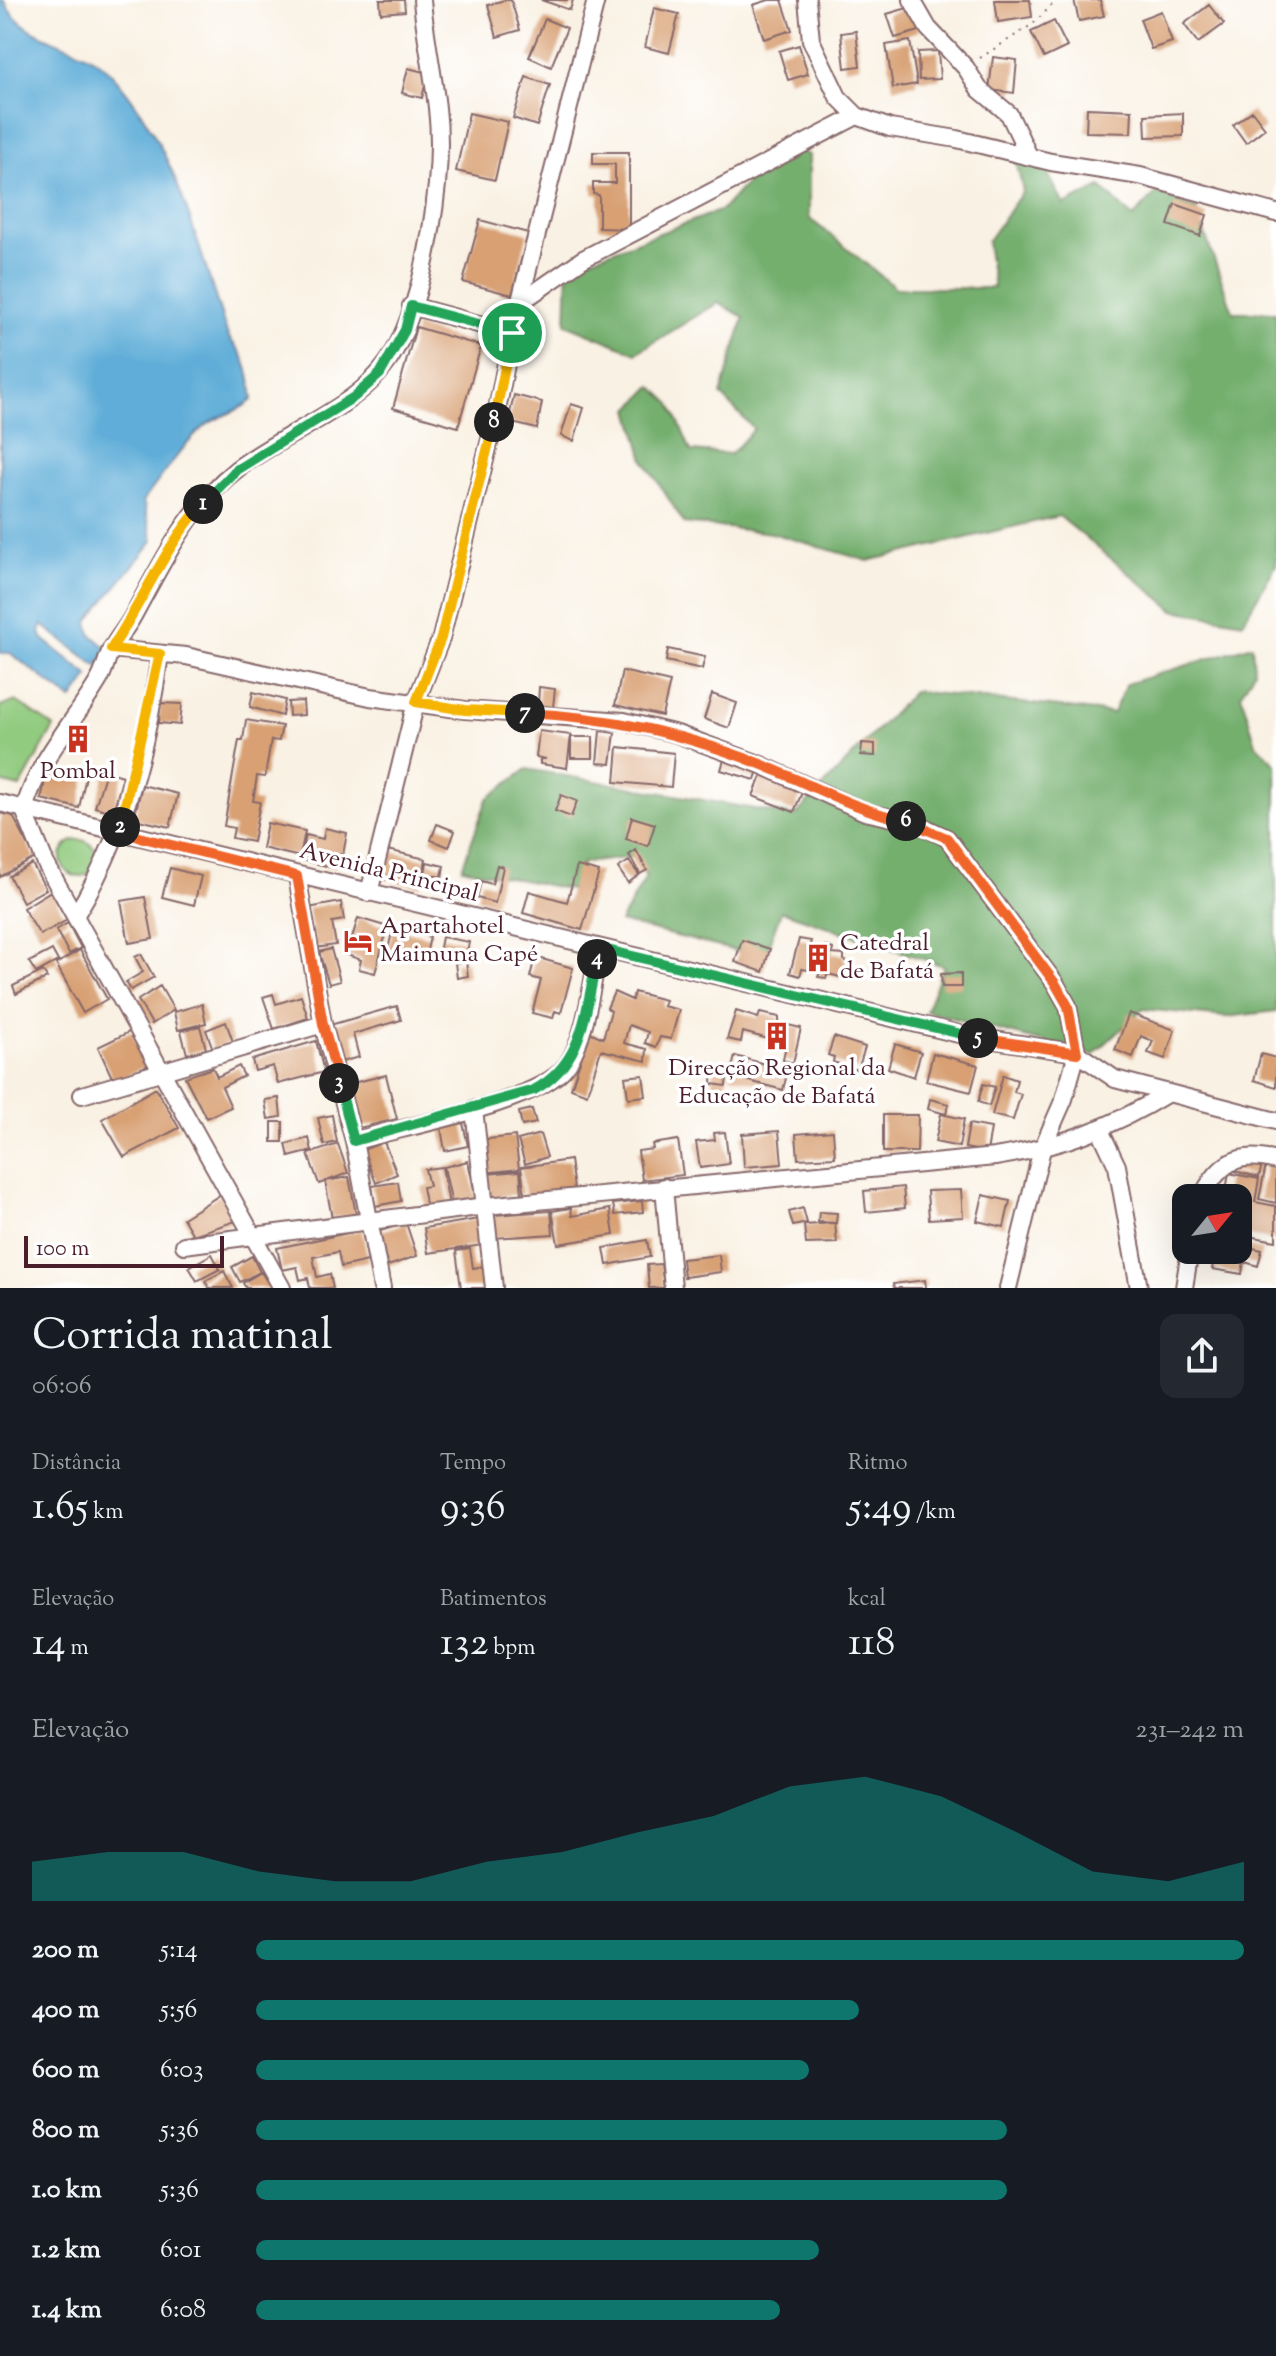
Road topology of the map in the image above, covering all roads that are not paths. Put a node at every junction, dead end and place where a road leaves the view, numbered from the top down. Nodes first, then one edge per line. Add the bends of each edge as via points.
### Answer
1 (422, 0) edge
2 (596, 0) edge
3 (807, 0) edge
4 (912, 0) edge
5 (857, 116) junction
6 (1029, 156) junction
7 (1276, 213) edge
8 (521, 302) junction
9 (411, 306) junction
10 (512, 333) junction
11 (111, 649) junction
12 (160, 654) junction
13 (416, 702) junction
14 (0, 803) edge
15 (24, 810) junction
16 (119, 832) junction
17 (297, 876) junction
18 (369, 893) junction
19 (75, 916) junction
20 (599, 948) junction
21 (323, 1024) junction
22 (1077, 1053) junction
23 (161, 1072) junction
24 (1168, 1093) junction
25 (82, 1095) dead end
26 (474, 1109) junction
27 (1276, 1121) edge
28 (1100, 1130) junction
29 (354, 1141) junction
30 (1042, 1149) junction
31 (1276, 1161) edge
32 (1208, 1184) edge
33 (664, 1187) junction
34 (486, 1206) junction
35 (368, 1222) junction
36 (253, 1235) junction
37 (184, 1245) dead end
38 (1188, 1264) edge
39 (282, 1288) edge
40 (382, 1288) edge
41 (494, 1288) edge
42 (673, 1288) edge
43 (1008, 1288) edge
44 (1139, 1288) edge
45 (1184, 1288) edge

1 - 9 street via 438,110 439,159 435,203
2 - 8 street
3 - 5 street via 811,40 838,97
4 - 6 street via 979,89 1009,114
5 - 6 street via 890,128
5 - 8 street via 583,259
6 - 7 street via 1140,176
8 - 10 street
9 - 10 street
9 - 11 street via 405,330 380,374 354,397 236,470 198,509 162,559
10 - 13 street via 441,638
11 - 12 street
11 - 15 street via 100,679 35,776
12 - 13 street
12 - 16 street
13 - 18 street
13 - 22 street via 624,721 677,734 865,812 932,829 960,853 1055,983 1068,1006
14 - 15 street, Avenida Principal
15 - 16 street, Avenida Principal
15 - 19 street
16 - 17 street, Avenida Principal
16 - 19 street
17 - 18 street, Avenida Principal
17 - 21 street
18 - 20 street, Avenida Principal
19 - 23 street
20 - 22 street, Avenida Principal via 963,1035
20 - 26 street via 567,1066 534,1090
21 - 23 street
21 - 29 street
22 - 24 street, Avenida Principal via 1115,1079
22 - 30 street
23 - 25 street
23 - 36 street
24 - 27 street, Avenida Principal
24 - 28 street
26 - 29 street
26 - 34 street
28 - 30 street
28 - 44 street via 1117,1166
29 - 35 street
30 - 33 street via 951,1163
30 - 43 street
31 - 32 street via 1243,1156 1228,1161
33 - 34 street
33 - 42 street
34 - 35 street
34 - 41 street
35 - 36 street
35 - 40 street
36 - 37 street
36 - 39 street
38 - 45 street

